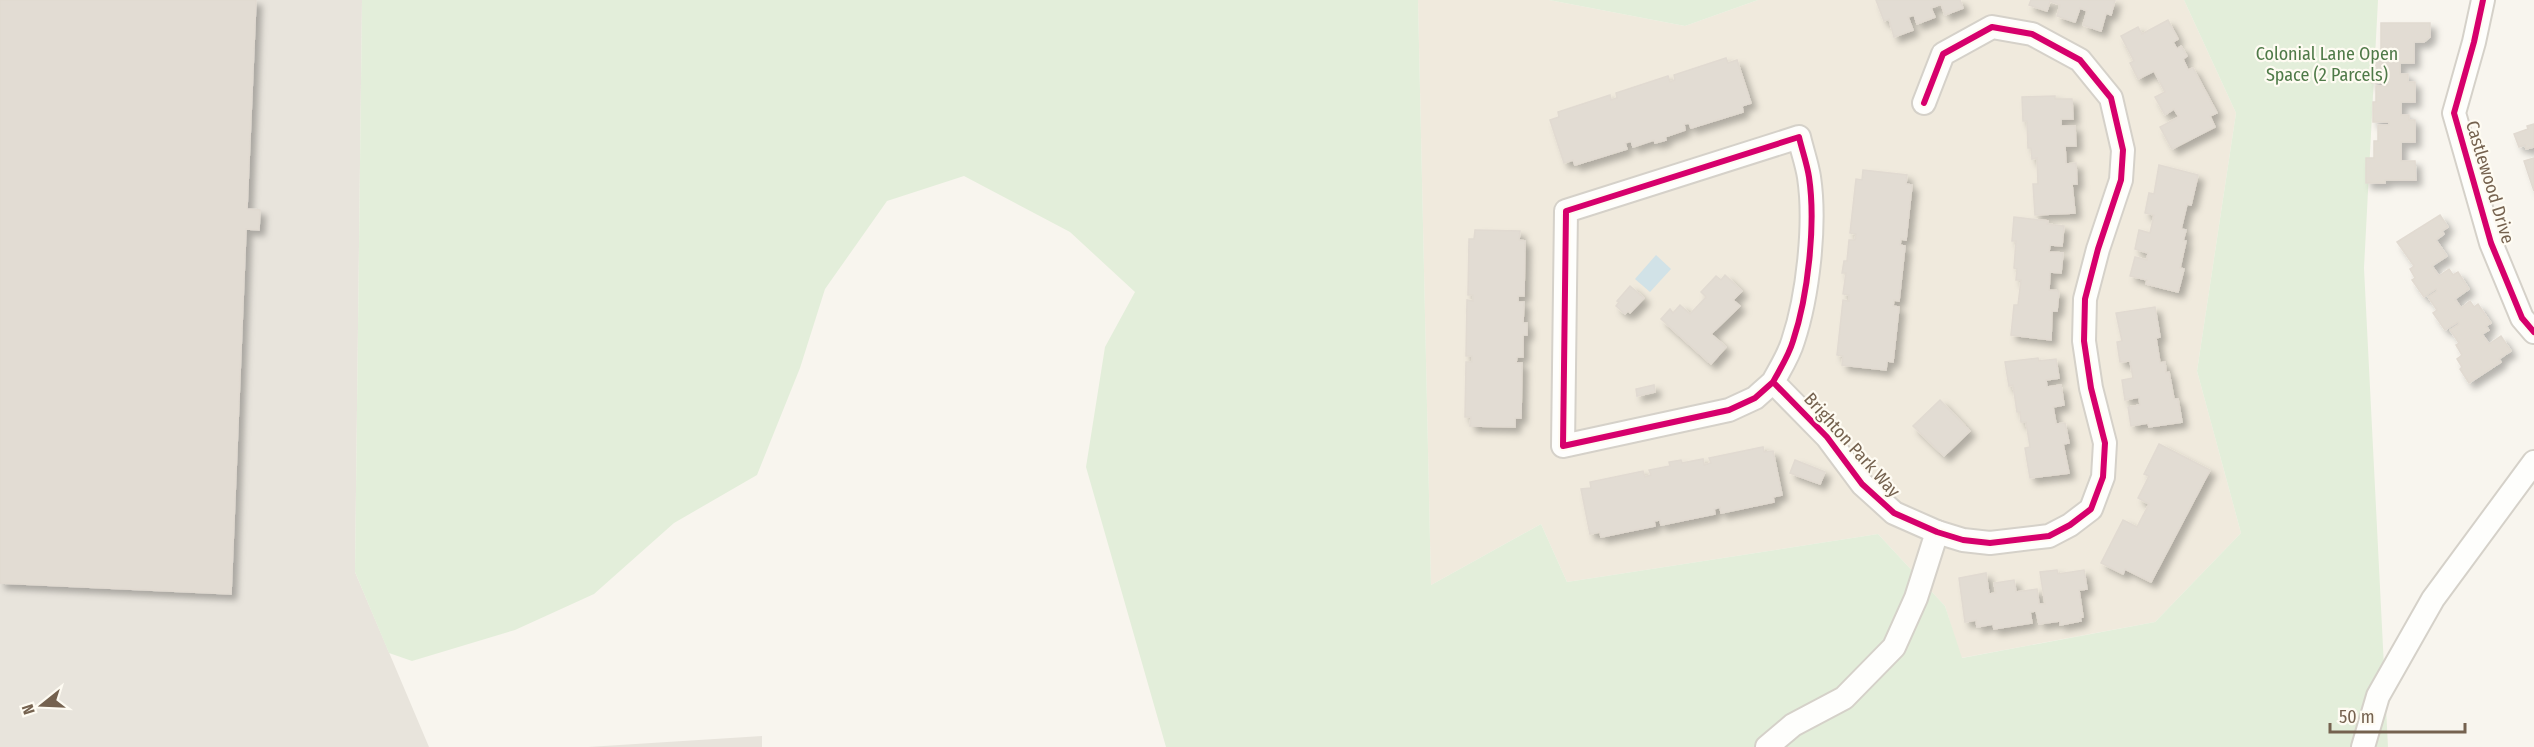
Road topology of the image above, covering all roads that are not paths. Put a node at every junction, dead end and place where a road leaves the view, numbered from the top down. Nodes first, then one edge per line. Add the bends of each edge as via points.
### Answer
1 (2483, 0) edge
2 (1924, 103) dead end
3 (2534, 332) edge
4 (1773, 382) junction
5 (2534, 462) edge
6 (1938, 532) junction
7 (1767, 747) edge
8 (2363, 747) edge

1 - 3 street, Castlewood Drive via 2454,113 2491,243 2522,318
2 - 6 street, Brighton Park Way via 1943,54 1992,27 2032,34 2080,60 2111,98 2123,150 2121,180 2085,299 2084,340 2104,443 2103,477 2091,508 2049,536 1990,543
4 - 4 street via 1792,344 1807,267 1812,216 1809,176 1799,137 1566,212 1563,446 1730,410 1755,398
4 - 6 street, Brighton Park Way via 1827,437 1862,484 1894,513
5 - 8 street via 2433,598 2378,696
6 - 7 street via 1916,598 1894,647 1845,698 1793,725

